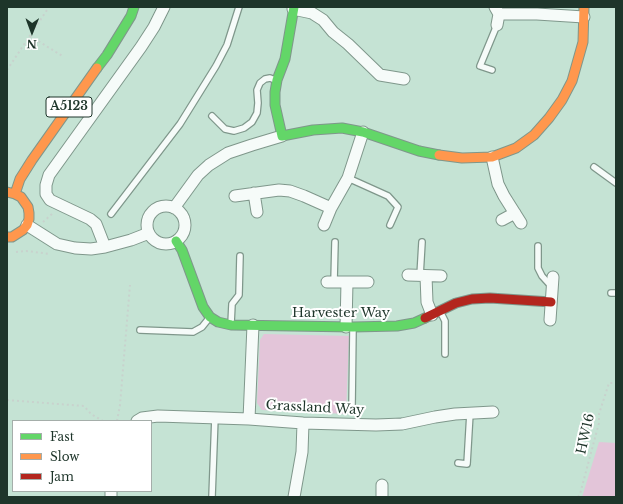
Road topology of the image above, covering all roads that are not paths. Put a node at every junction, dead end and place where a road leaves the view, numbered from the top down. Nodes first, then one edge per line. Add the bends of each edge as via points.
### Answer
1 (134, 7) edge
2 (164, 7) edge
3 (239, 7) edge
4 (294, 8) edge
5 (584, 12) edge
6 (497, 16) edge
7 (492, 70) dead end
8 (404, 79) dead end
9 (277, 80) junction
10 (212, 116) dead end
11 (363, 132) junction
12 (282, 136) junction
13 (492, 157) junction
14 (594, 167) dead end
15 (348, 178) junction
16 (616, 183) edge
17 (11, 193) edge
18 (254, 193) junction
19 (235, 196) dead end
20 (174, 208) junction
21 (331, 208) junction
22 (257, 212) dead end
23 (111, 214) dead end
24 (502, 220) dead end
25 (27, 225) junction
26 (324, 225) dead end
27 (390, 225) dead end
28 (149, 233) junction
29 (7, 237) edge
30 (176, 241) junction
31 (335, 242) dead end
32 (422, 242) dead end
33 (538, 246) dead end
34 (105, 247) junction
35 (240, 256) dead end
36 (408, 275) dead end
37 (423, 276) junction
38 (441, 276) dead end
39 (331, 282) joint
40 (347, 282) junction
41 (368, 282) dead end
42 (552, 282) joint
43 (551, 302) junction
44 (436, 313) junction
45 (210, 317) junction
46 (550, 320) dead end
47 (231, 325) junction
48 (253, 325) junction
49 (350, 327) junction
50 (140, 330) dead end
51 (445, 354) dead end
52 (352, 407) dead end
53 (493, 412) dead end
54 (470, 413) junction
55 (215, 418) junction
56 (249, 419) junction
57 (138, 420) edge
58 (304, 423) junction
59 (458, 463) dead end
60 (382, 485) dead end
61 (212, 497) edge
62 (294, 497) edge
63 (382, 497) edge

1 - 17 street, A5123 via 107,55
2 - 34 street via 141,47 49,175 46,185 46,194 50,200 96,224
3 - 23 lane via 227,45 216,66 184,117
4 - 8 street via 312,13 323,20 380,75
4 - 9 street via 285,59
5 - 6 street
5 - 13 street via 583,42 572,81 562,100 534,135 516,148
6 - 7 lane via 480,66
9 - 10 lane via 270,78 260,83 257,90 257,113 252,122 244,128 234,131 225,129
9 - 12 street via 275,106
11 - 12 street via 342,128
11 - 13 street via 419,152 462,158
11 - 15 street
12 - 20 street via 228,153 209,165 198,175
13 - 24 street via 498,184 518,218
14 - 16 lane
15 - 21 street
15 - 27 lane via 388,196 398,207
17 - 25 street, A5123 via 21,197 28,207
18 - 19 street
18 - 21 street via 279,190 290,192
18 - 22 street
20 - 28 street via 161,206 155,209 148,220
20 - 30 street via 180,211 185,224 185,230
21 - 26 street
25 - 29 street via 18,234
25 - 34 street via 57,244 91,249
28 - 30 street via 152,238 164,244
28 - 34 street
30 - 45 street via 182,250 203,308
31 - 39 lane
32 - 37 lane
33 - 42 lane via 538,268 542,276
35 - 47 lane via 239,295 232,304
36 - 37 street
37 - 38 street
37 - 44 street via 427,302
39 - 40 street
40 - 41 street
40 - 49 street
42 - 43 street
43 - 44 street, Harvester Way via 472,299 456,303
43 - 46 street
44 - 49 street, Harvester Way via 414,324
44 - 51 lane via 445,321
45 - 47 street, Harvester Way
45 - 50 lane via 202,327 192,332
47 - 48 street, Harvester Way
48 - 49 street, Harvester Way
48 - 56 street
49 - 52 lane
53 - 54 street, Grassland Way
54 - 58 street, Grassland Way via 402,424
54 - 59 lane via 467,464
55 - 56 street, Grassland Way
55 - 57 street, Grassland Way via 158,416
55 - 61 lane
56 - 58 street, Grassland Way
58 - 62 street
60 - 63 street

